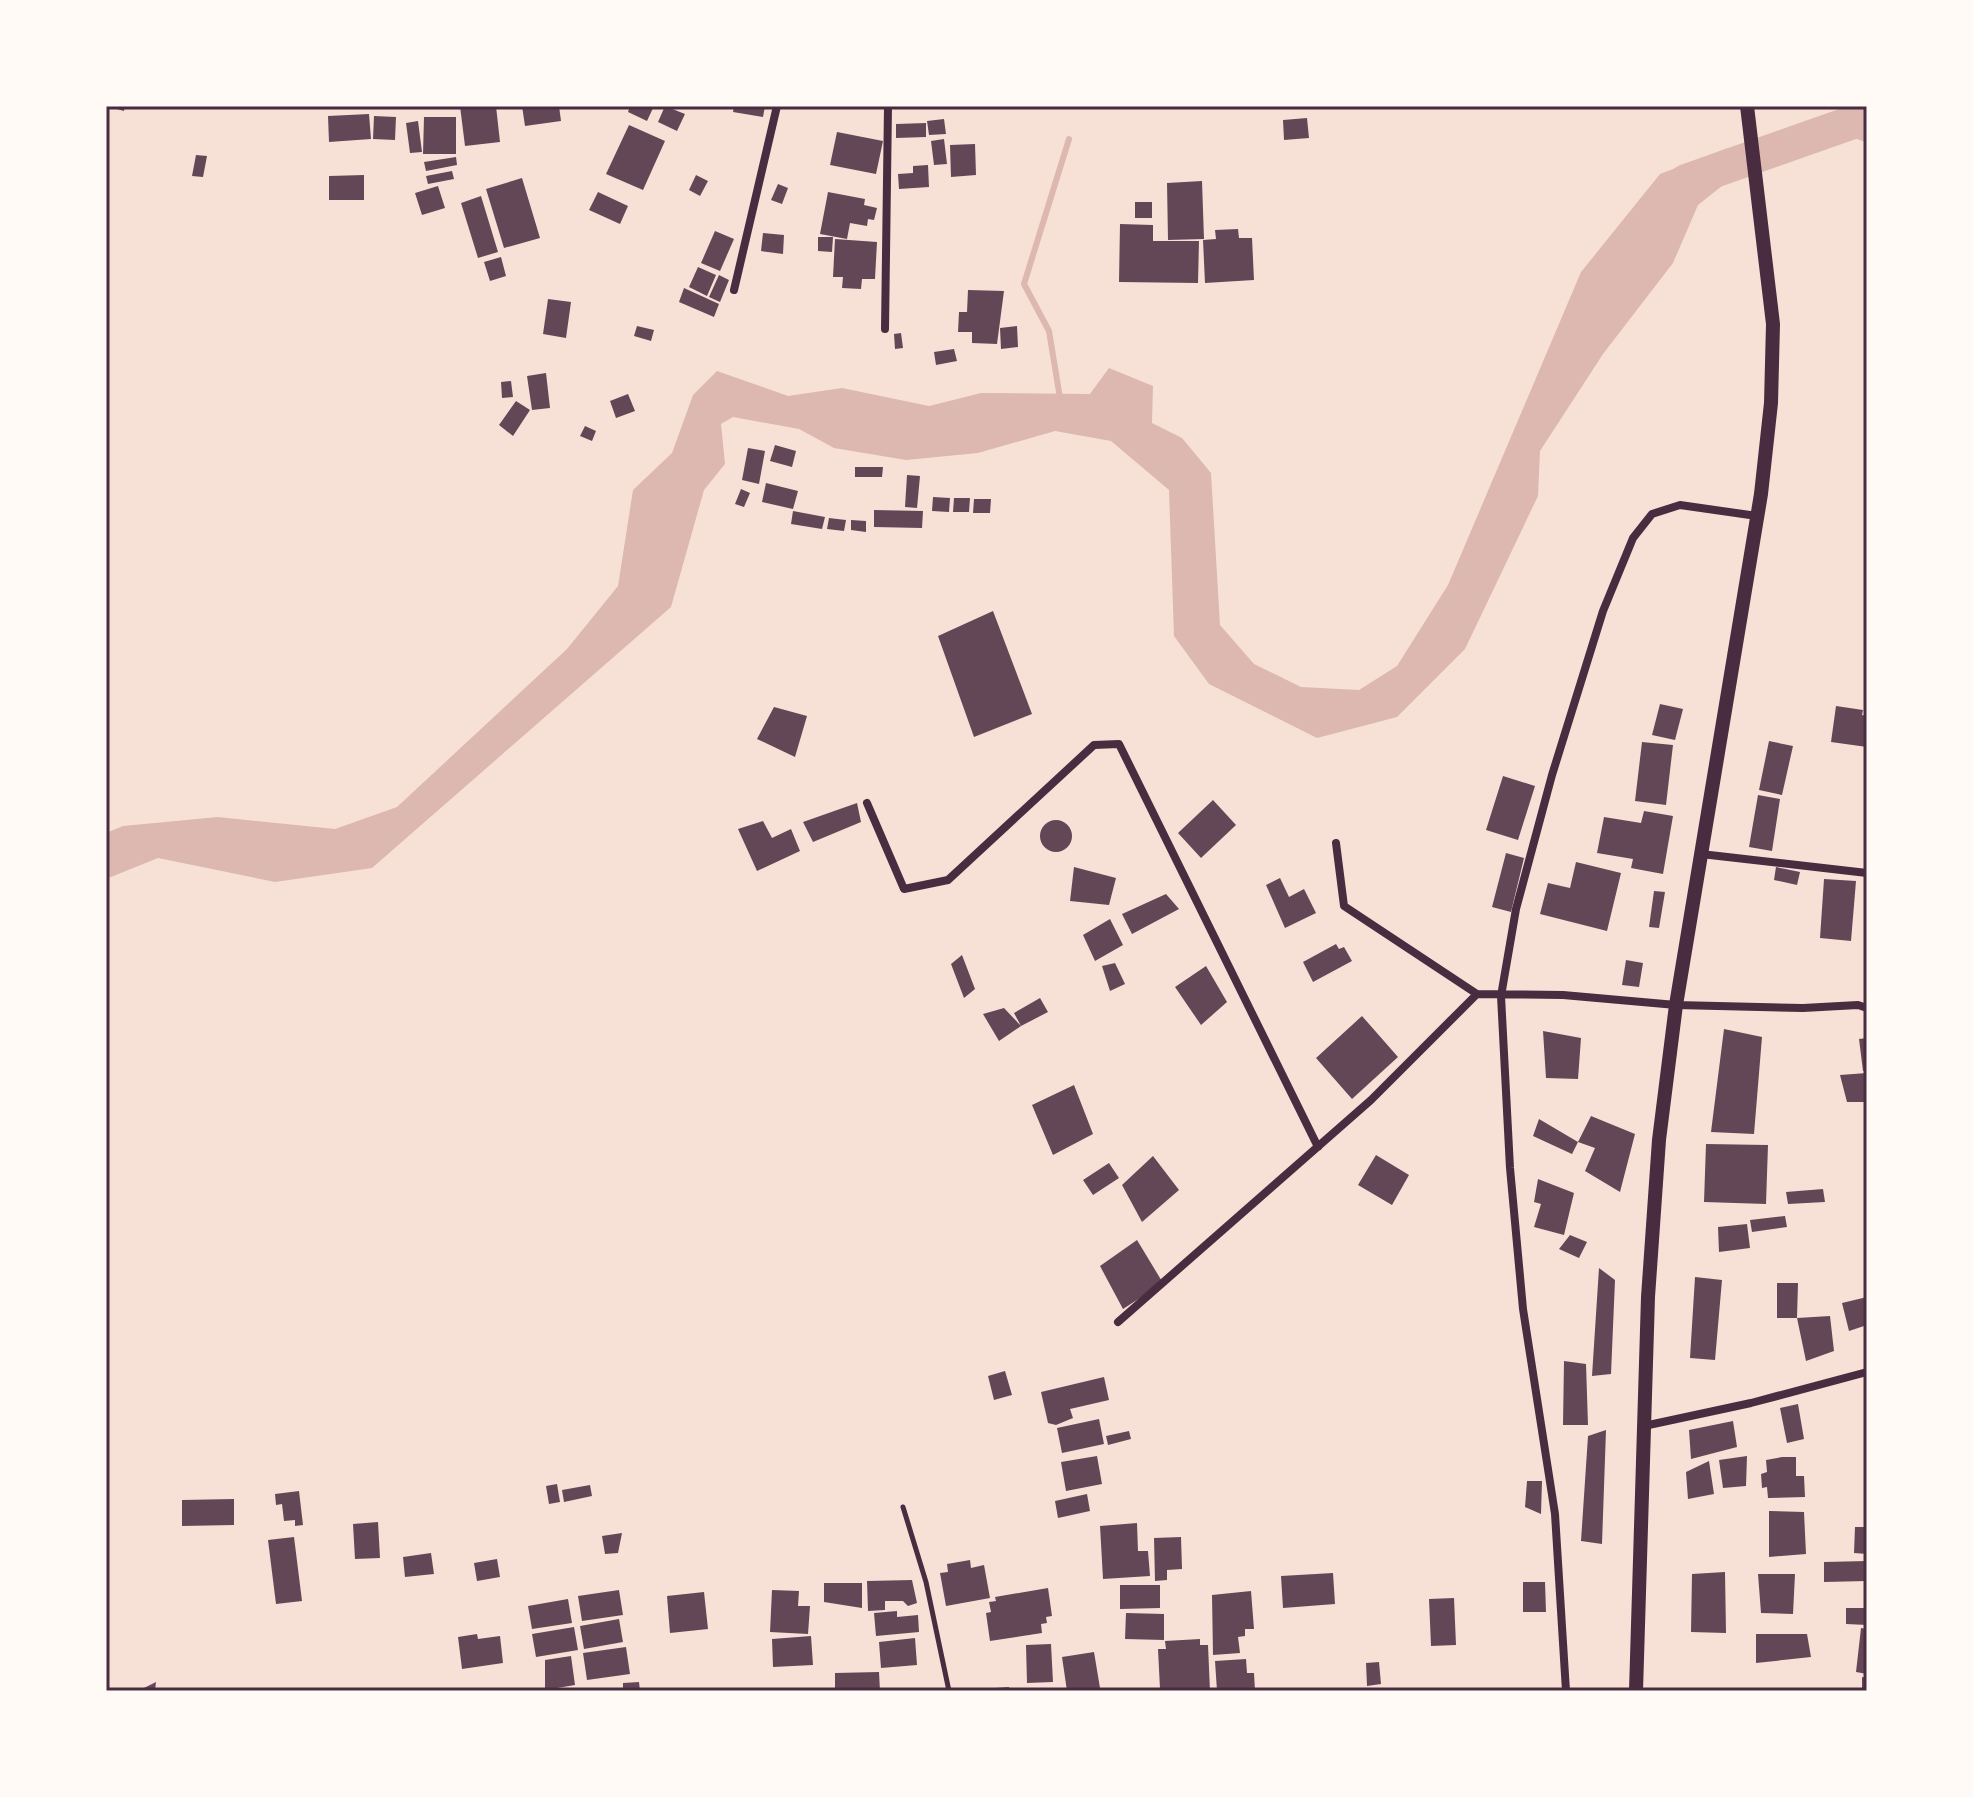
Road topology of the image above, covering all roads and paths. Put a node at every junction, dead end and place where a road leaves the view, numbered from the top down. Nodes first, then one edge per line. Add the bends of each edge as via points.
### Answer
1 (777, 106) edge
2 (888, 106) edge
3 (1747, 106) edge
4 (734, 290) dead end
5 (885, 329) dead end
6 (1757, 516) junction
7 (867, 803) dead end
8 (1336, 843) dead end
9 (1701, 854) junction
10 (1867, 873) edge
11 (1477, 994) junction
12 (1501, 996) junction
13 (1676, 1005) junction
14 (1867, 1008) edge
15 (1318, 1147) junction
16 (1118, 1322) dead end
17 (1867, 1372) edge
18 (1644, 1426) junction
19 (903, 1507) dead end
20 (949, 1691) edge
21 (1566, 1691) edge
22 (1636, 1691) edge

1 - 4 street
2 - 5 street
3 - 6 main road via 1774,357
6 - 9 main road
6 - 12 street via 1680,505 1652,514 1633,538 1603,611 1552,775 1516,909
7 - 15 street via 904,889 948,880 1094,745 1119,744
8 - 11 street via 1344,906
9 - 10 street
9 - 13 main road
11 - 12 street
11 - 15 street
12 - 13 street via 1563,995
12 - 21 street via 1523,1309 1555,1514
13 - 14 street
13 - 18 main road via 1651,1219
15 - 16 street
17 - 18 street
18 - 22 main road
19 - 20 lane via 926,1582

